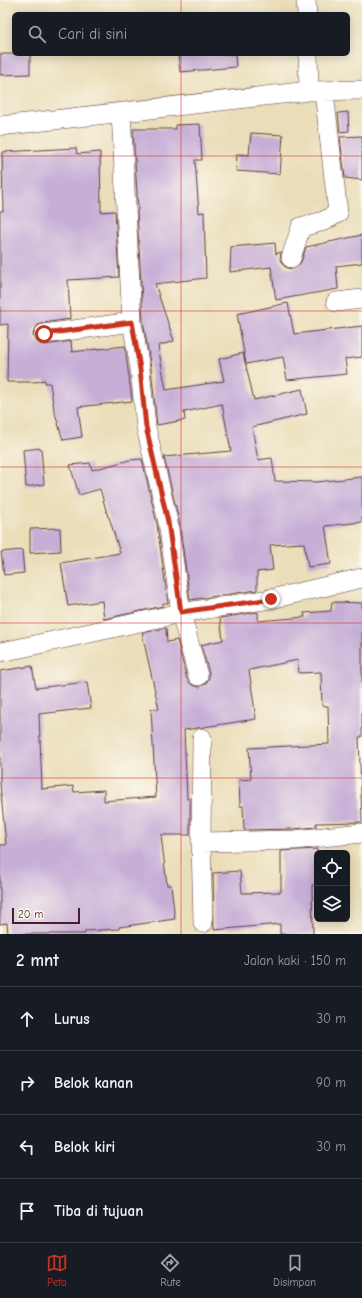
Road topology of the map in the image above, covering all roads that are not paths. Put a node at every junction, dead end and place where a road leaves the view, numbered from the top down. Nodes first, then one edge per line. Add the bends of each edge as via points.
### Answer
1 (306, 0) edge
2 (307, 12) edge
3 (308, 56) edge
4 (362, 90) edge
5 (317, 92) junction
6 (121, 113) junction
7 (0, 126) edge
8 (291, 258) dead end
9 (362, 299) edge
10 (336, 302) dead end
11 (132, 322) junction
12 (44, 334) dead end
13 (362, 578) edge
14 (181, 612) junction
15 (0, 652) edge
16 (198, 676) dead end
17 (202, 738) dead end
18 (362, 833) edge
19 (201, 842) junction
20 (203, 923) dead end

1 - 2 street
3 - 5 street
4 - 5 street
5 - 6 street
5 - 8 street via 338,213 324,221 301,227
6 - 7 street
6 - 11 street
9 - 10 street
11 - 12 street
11 - 14 street via 146,427 168,522
13 - 14 street via 271,599
14 - 15 street
14 - 16 street
17 - 19 street
18 - 19 street via 294,840
19 - 20 street

